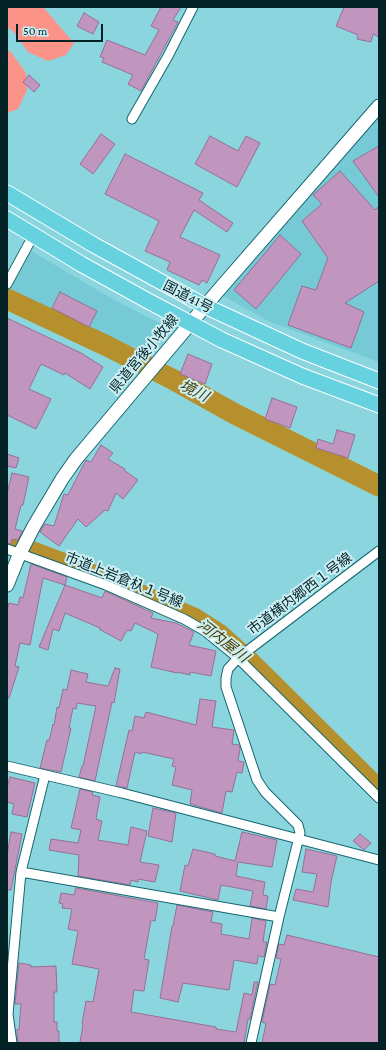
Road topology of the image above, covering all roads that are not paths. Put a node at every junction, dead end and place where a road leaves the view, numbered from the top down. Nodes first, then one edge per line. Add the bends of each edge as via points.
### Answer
1 (193, 7) edge
2 (379, 106) edge
3 (132, 119) dead end
4 (7, 194) edge
5 (7, 219) edge
6 (33, 236) junction
7 (7, 284) edge
8 (206, 306) junction
9 (191, 324) junction
10 (379, 381) edge
11 (379, 405) edge
12 (7, 549) edge
13 (379, 551) edge
14 (20, 553) junction
15 (7, 585) edge
16 (238, 658) junction
17 (7, 766) edge
18 (45, 775) junction
19 (379, 798) edge
20 (298, 840) junction
21 (379, 860) edge
22 (21, 872) junction
23 (279, 917) junction
24 (12, 1043) edge
25 (251, 1043) edge

1 - 3 street
2 - 8 main road, 県道宮後小牧線
4 - 8 highway, 国道41号
5 - 6 highway, 国道41号
6 - 7 street
6 - 9 highway, 国道41号
8 - 9 main road, 県道宮後小牧線
8 - 10 highway, 国道41号 via 302,351
9 - 11 highway, 国道41号 via 302,376
9 - 14 main road, 県道宮後小牧線 via 76,459 49,499
12 - 14 street, 市道上岩倉杁１号線
13 - 16 street, 市道横内郷西１号線
14 - 15 main road, 県道宮後小牧線
14 - 16 street, 市道上岩倉杁１号線 via 106,585 184,620 205,631
16 - 19 street, 市道上岩倉杁１号線
16 - 20 street, 市道横内郷西１号線 via 228,669 226,687 252,767 266,792 298,825
17 - 18 street
18 - 20 street via 122,792
18 - 22 street
20 - 21 street
20 - 23 street
22 - 23 street
22 - 24 street via 8,1014
23 - 25 street

